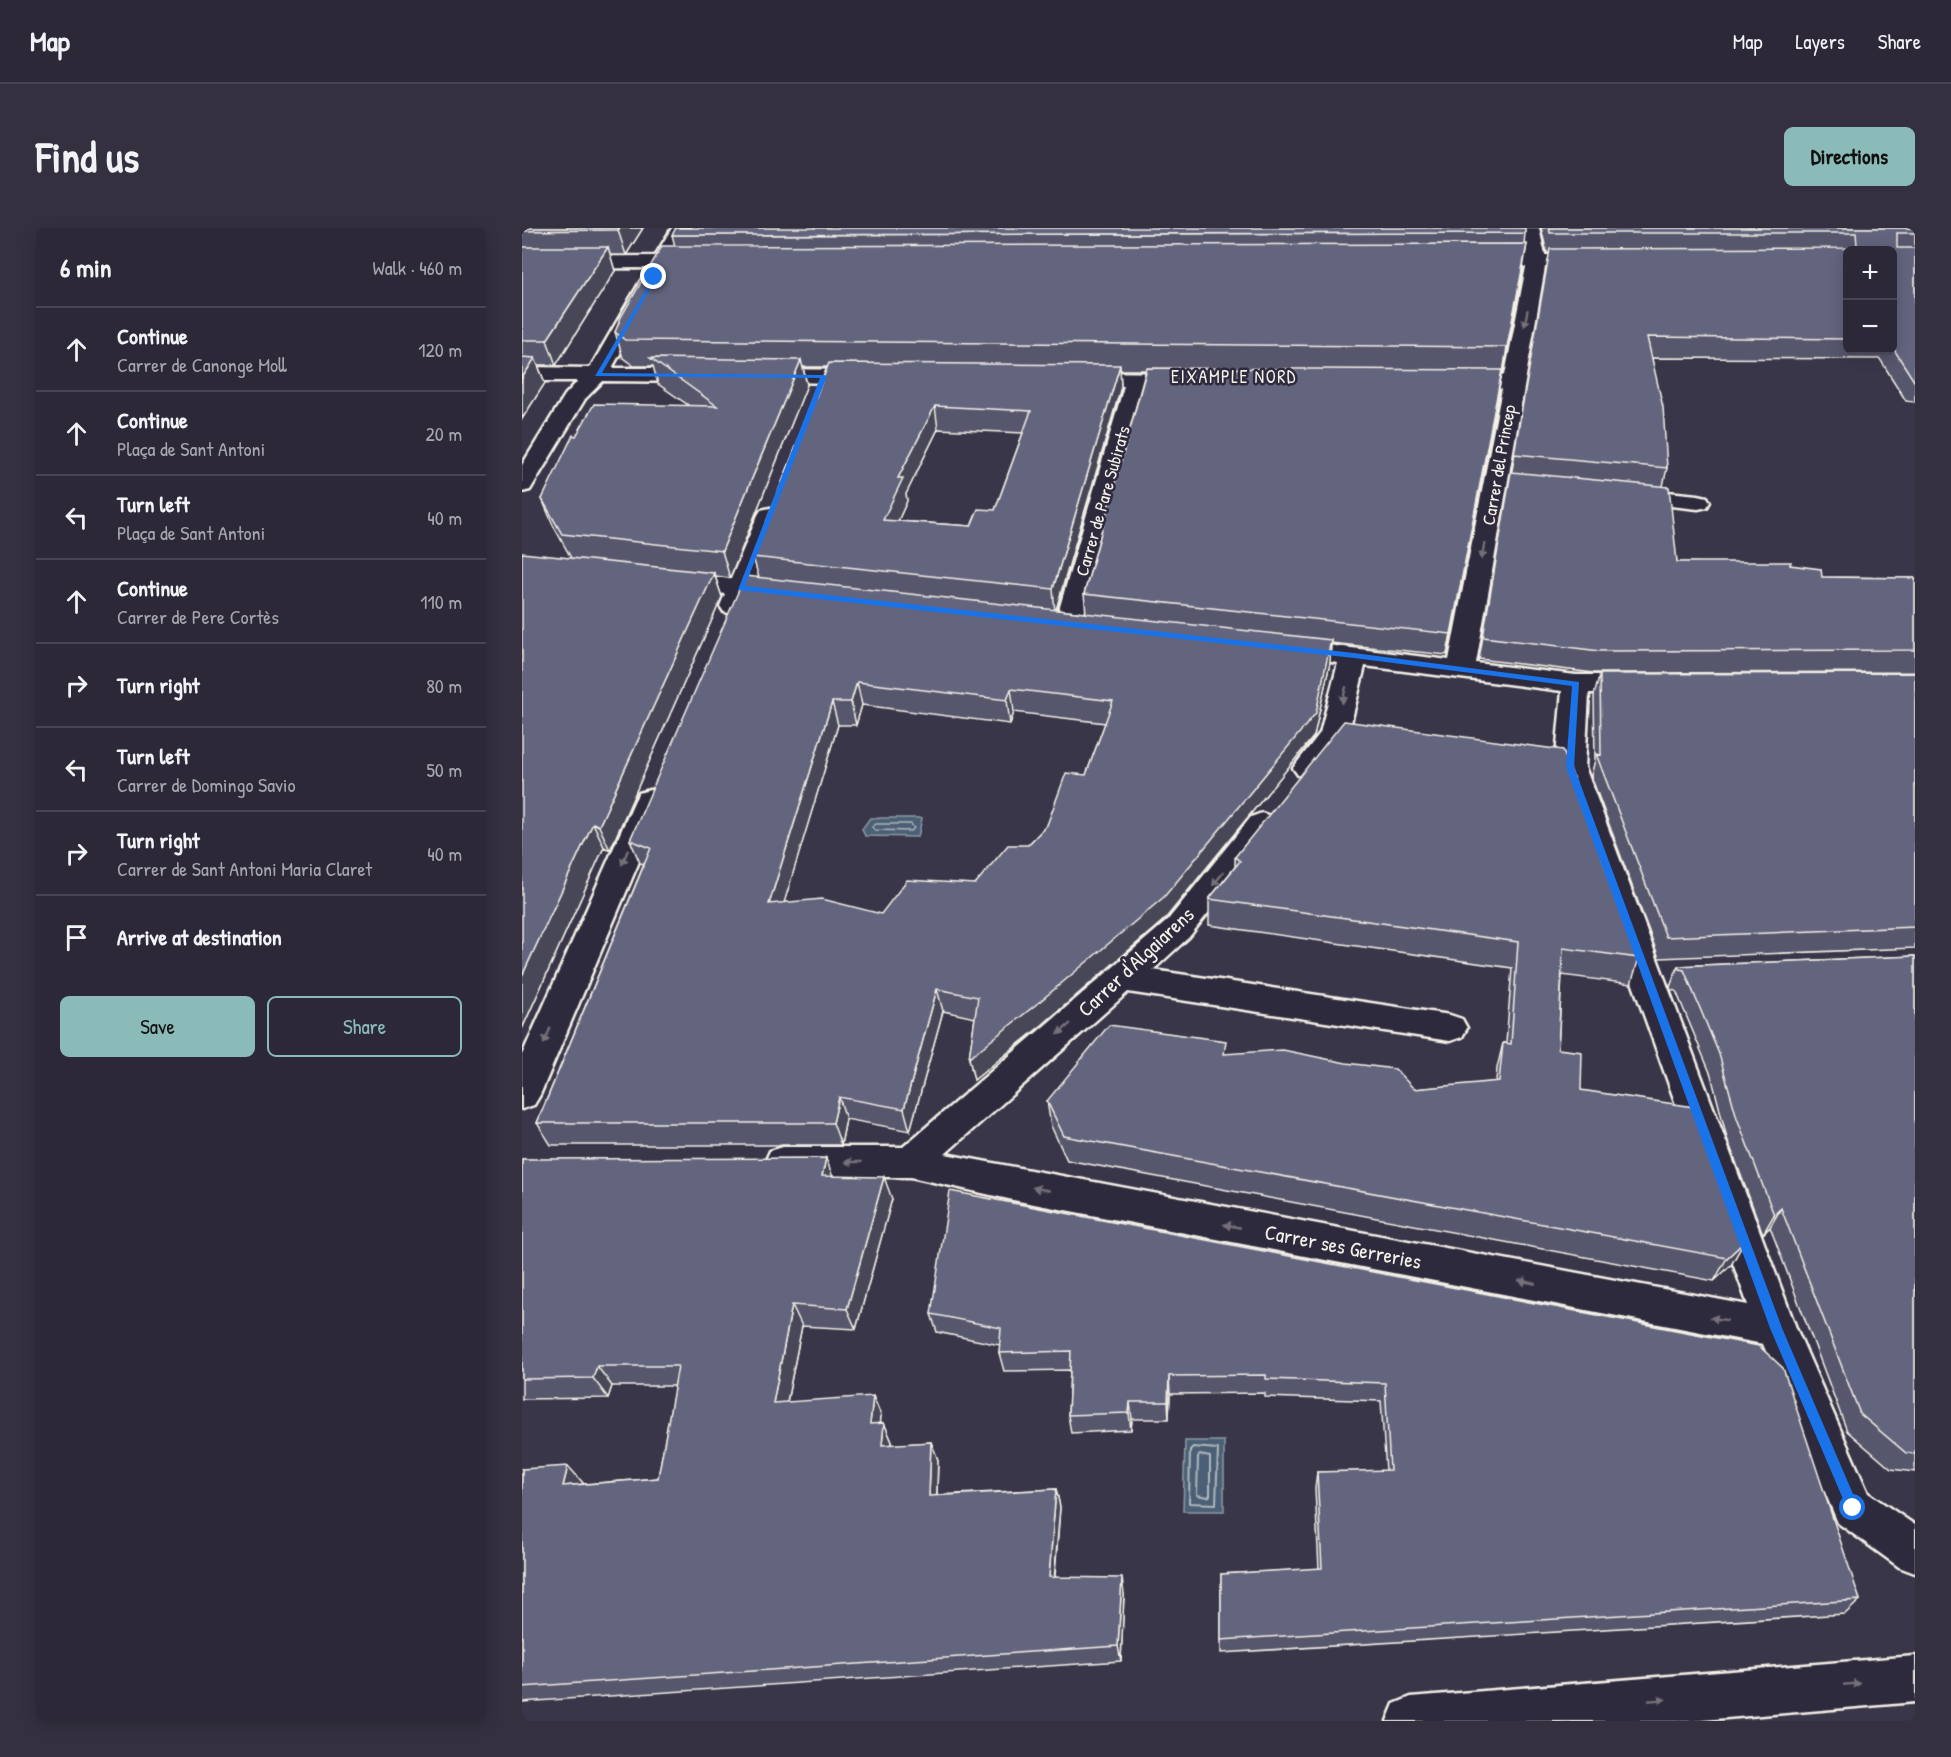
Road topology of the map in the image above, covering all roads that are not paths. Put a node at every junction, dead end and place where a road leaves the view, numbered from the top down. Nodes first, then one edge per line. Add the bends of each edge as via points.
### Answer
1 (681, 228) edge
2 (1530, 228) edge
3 (1465, 261) edge
4 (1536, 261) junction
5 (1618, 261) edge
6 (663, 262) junction
7 (715, 262) edge
8 (522, 263) edge
9 (522, 374) edge
10 (597, 375) junction
11 (717, 376) edge
12 (740, 376) edge
13 (893, 377) edge
14 (1056, 379) edge
15 (1137, 379) junction
16 (1208, 380) edge
17 (1431, 382) edge
18 (1514, 382) junction
19 (1495, 483) junction
20 (522, 485) edge
21 (1519, 485) edge
22 (780, 488) edge
23 (1603, 493) edge
24 (1698, 502) dead end
25 (648, 578) edge
26 (741, 588) junction
27 (811, 596) edge
28 (1068, 624) edge
29 (722, 631) edge
30 (1259, 645) edge
31 (1354, 655) junction
32 (1461, 669) junction
33 (1576, 684) junction
34 (1669, 684) edge
35 (662, 772) edge
36 (1121, 978) junction
37 (1450, 1028) dead end
38 (522, 1095) edge
39 (746, 1162) edge
40 (911, 1162) junction
41 (1776, 1328) junction
42 (1915, 1551) edge
43 (1915, 1679) edge
44 (1411, 1721) edge

1 - 6 street
2 - 4 street
3 - 4 street
4 - 5 street
4 -> 18 street, Carrer del Princep
6 - 7 street
6 - 8 street
6 - 10 street
9 - 10 street
10 - 11 street
10 - 20 street via 576,395
12 - 13 street via 819,388
14 - 15 street
15 - 16 street
15 - 28 street, Carrer de Pare Subirats
17 - 18 street
18 - 19 street, Carrer del Princep
19 - 21 street
19 -> 32 street, Carrer del Princep
22 - 26 street
23 - 24 street
25 - 26 street
26 - 27 street
26 - 29 street
30 - 31 street
31 - 32 street
31 -> 36 street, Carrer d'Algaiarens via 1346,737 1286,795 1178,929
32 - 33 street
33 - 34 street
33 - 41 street via 1558,766 1664,973
35 -> 38 street
36 - 37 street
36 -> 40 street, Carrer d'Algaiarens
40 -> 39 street, Carrer ses Gerreries
41 -> 40 street, Carrer ses Gerreries
41 - 42 street via 1853,1508
44 -> 43 street

